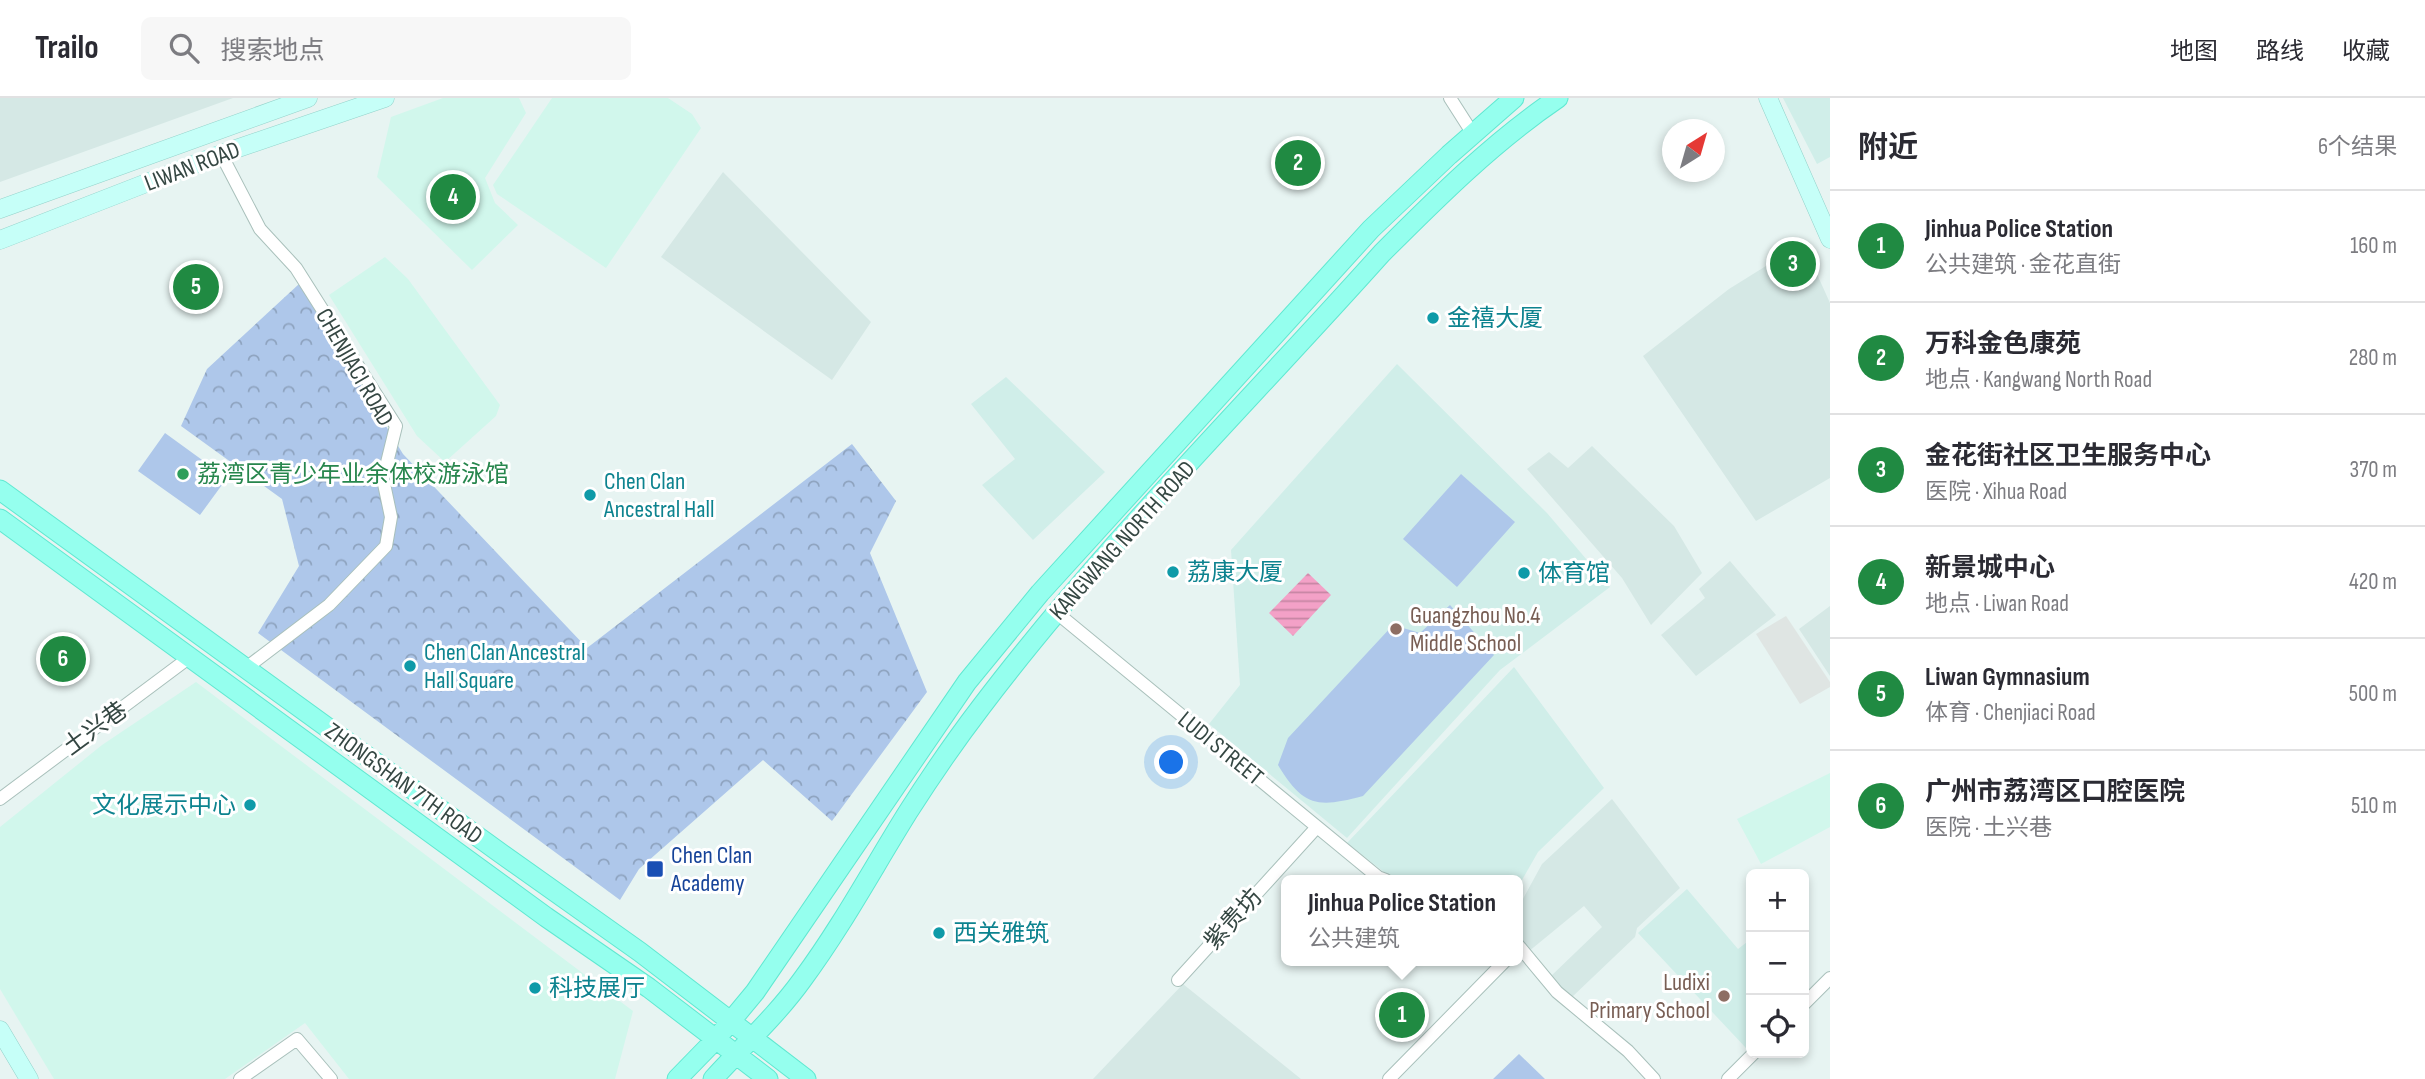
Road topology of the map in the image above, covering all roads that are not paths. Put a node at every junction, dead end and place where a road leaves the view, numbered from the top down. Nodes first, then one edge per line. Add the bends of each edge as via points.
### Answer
1 (308, 98) edge
2 (385, 98) edge
3 (1450, 98) edge
4 (1514, 98) edge
5 (1558, 98) edge
6 (1768, 98) edge
7 (1473, 134) junction
8 (221, 154) junction
9 (0, 209) edge
10 (1830, 239) edge
11 (0, 240) edge
12 (0, 490) edge
13 (0, 519) edge
14 (1057, 613) junction
15 (190, 657) junction
16 (246, 668) junction
17 (0, 799) edge
18 (1317, 827) junction
19 (1376, 875) edge
20 (640, 952) junction
21 (1523, 953) edge
22 (1500, 966) edge
23 (626, 971) junction
24 (1830, 978) edge
25 (1178, 980) dead end
26 (1809, 999) edge
27 (730, 1023) junction
28 (0, 1030) edge
29 (716, 1039) junction
30 (752, 1039) junction
31 (736, 1055) junction
32 (1749, 1058) edge
33 (29, 1079) edge
34 (240, 1079) edge
35 (331, 1079) edge
36 (677, 1079) edge
37 (713, 1079) edge
38 (768, 1079) edge
39 (806, 1079) edge
40 (1389, 1079) edge
41 (1654, 1079) edge
42 (1728, 1079) edge

1 - 9 main road, LIWAN ROAD
2 - 8 main road, LIWAN ROAD
3 - 7 street
4 - 7 main road, KANGWANG NORTH ROAD
5 - 14 main road, KANGWANG NORTH ROAD via 1470,169 1392,243
6 - 10 main road
7 - 27 main road, KANGWANG NORTH ROAD via 1371,229 1016,622 967,682 773,968
8 - 11 main road, LIWAN ROAD
8 - 16 street, CHENJIACI ROAD via 260,229 296,268 396,426 383,479 391,517 386,546 329,605
12 - 16 main road, ZHONGSHAN 7TH ROAD
13 - 15 main road, ZHONGSHAN 7TH ROAD
14 - 18 street, LUDI STREET
14 - 30 main road, KANGWANG NORTH ROAD via 960,735 802,981
15 - 17 street, 土兴巷
15 - 23 main road, ZHONGSHAN 7TH ROAD
16 - 20 main road, ZHONGSHAN 7TH ROAD
18 - 19 street, LUDI STREET
18 - 25 street, 紫贵坊
20 - 23 main road
20 - 27 main road, ZHONGSHAN 7TH ROAD
21 - 41 street via 1557,992
22 - 40 street
23 - 29 main road, ZHONGSHAN 7TH ROAD
24 - 26 street
27 - 29 main road, KANGWANG NORTH ROAD
27 - 30 main road, ZHONGSHAN 7TH ROAD
28 - 33 main road
29 - 31 main road, ZHONGSHAN 7TH ROAD
29 - 36 main road, KANGWANG NORTH ROAD
30 - 31 main road, KANGWANG NORTH ROAD
30 - 39 main road, ZHONGSHAN 7TH ROAD
31 - 37 main road, KANGWANG NORTH ROAD
31 - 38 main road, ZHONGSHAN 7TH ROAD
32 - 42 street
34 - 35 street via 297,1039

